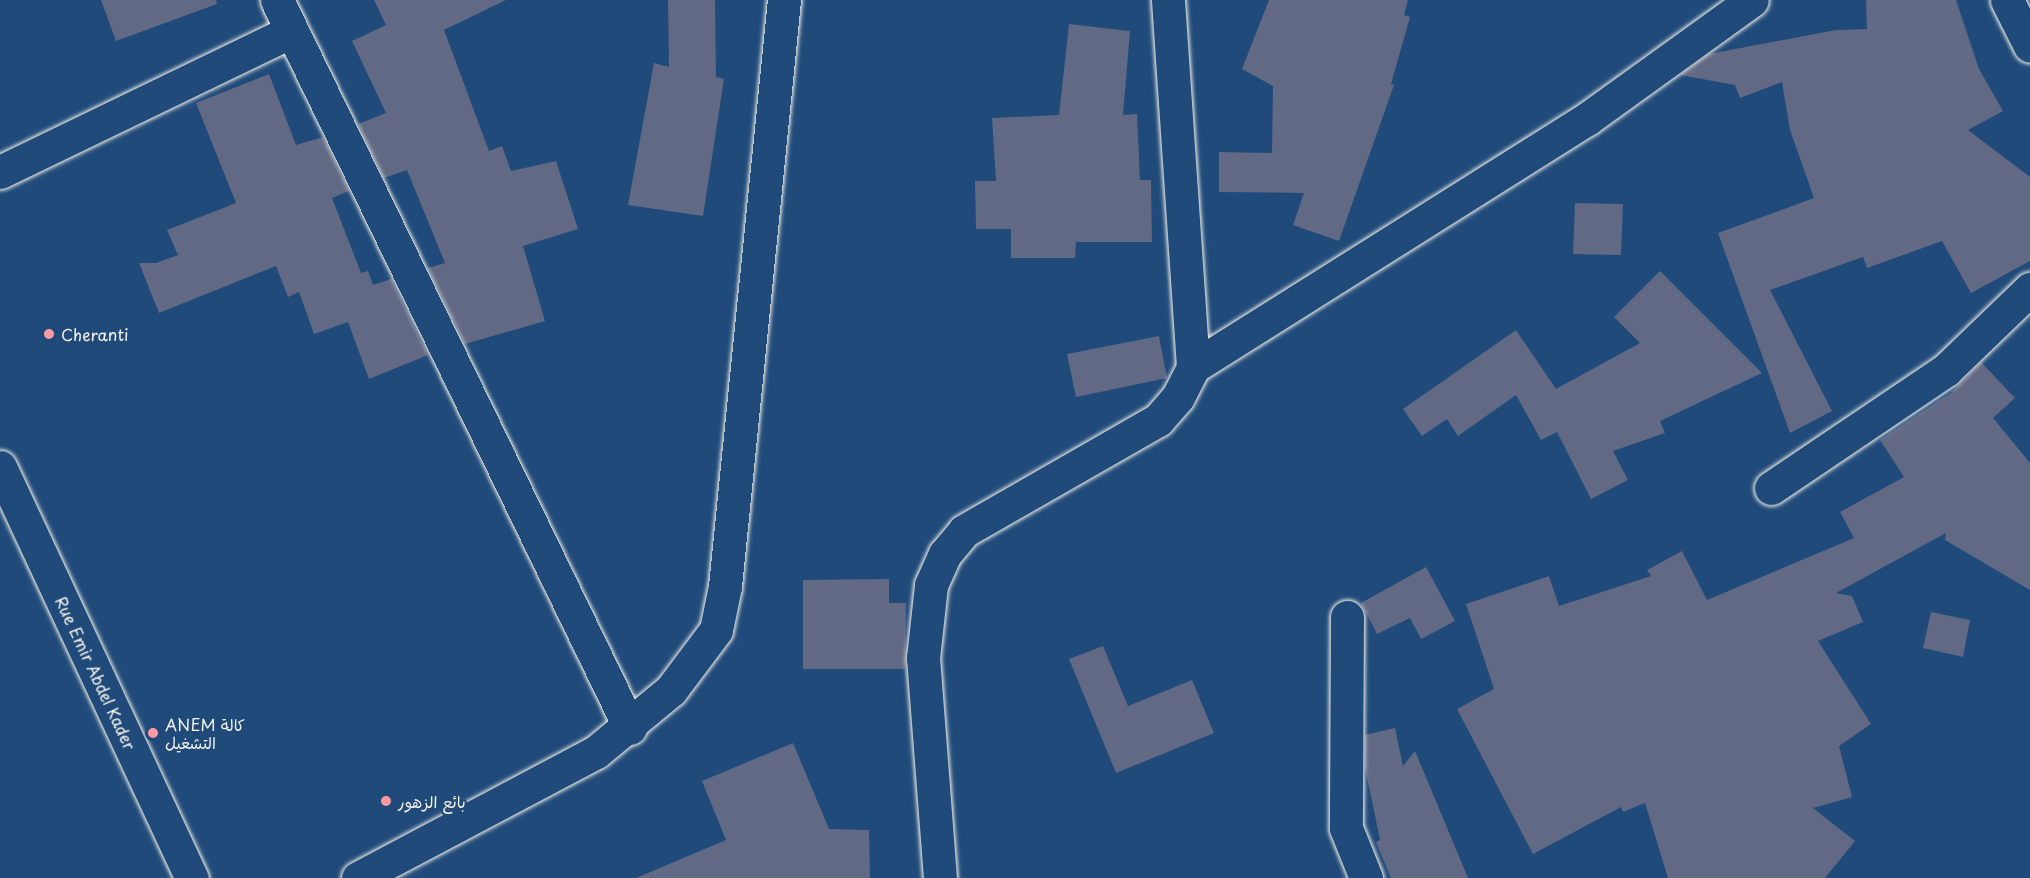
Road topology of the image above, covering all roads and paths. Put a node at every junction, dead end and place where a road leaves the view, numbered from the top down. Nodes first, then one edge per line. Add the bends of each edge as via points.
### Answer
1 (277, 0) edge
2 (784, 0) edge
3 (1167, 0) edge
4 (1752, 0) edge
5 (2007, 0) edge
6 (292, 31) junction
7 (2030, 46) edge
8 (0, 172) edge
9 (2030, 289) edge
10 (1192, 367) junction
11 (0, 467) edge
12 (1771, 488) dead end
13 (1347, 617) dead end
14 (630, 728) junction
15 (192, 878) edge
16 (358, 878) edge
17 (940, 878) edge
18 (1366, 878) edge

1 - 6 street
2 - 14 street via 724,586 716,630 696,662
3 - 10 street
4 - 10 street via 1587,119
5 - 7 street
6 - 8 street
6 - 14 street
9 - 12 street via 1946,370
10 - 17 street via 1178,397 1158,420 964,531 945,554 931,585 923,658
11 - 15 street, Rue Emir Abdel Kader
13 - 18 street via 1346,828
14 - 16 street via 563,774

